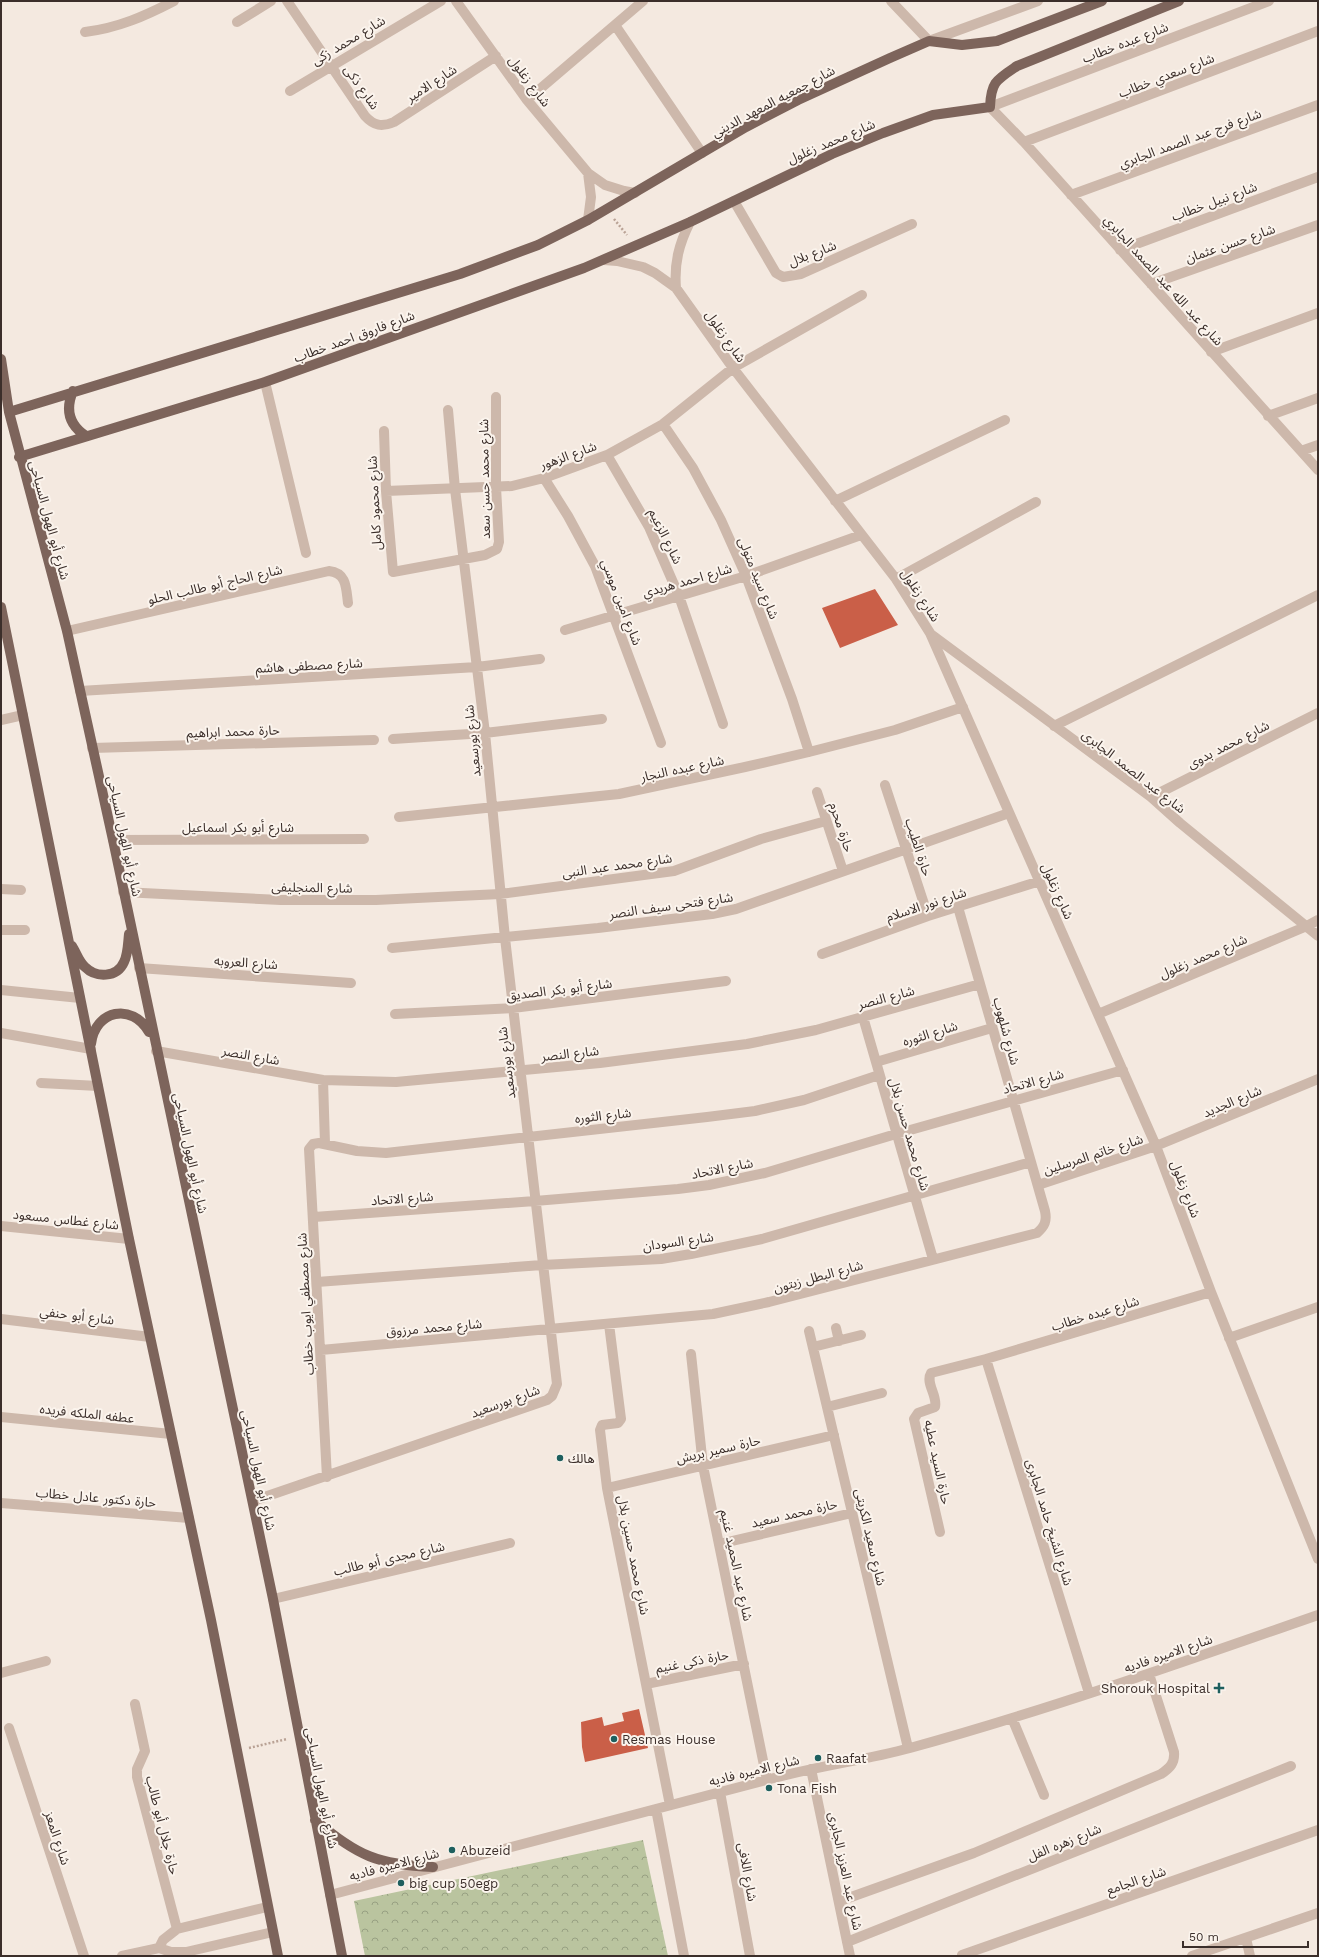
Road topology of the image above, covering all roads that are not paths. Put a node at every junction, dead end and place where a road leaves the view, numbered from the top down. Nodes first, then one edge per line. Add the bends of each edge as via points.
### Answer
1 (174, 1) edge
2 (271, 1) edge
3 (287, 1) edge
4 (441, 1) edge
5 (456, 1) edge
6 (644, 1) edge
7 (891, 1) edge
8 (1038, 1) edge
9 (1102, 1) edge
10 (1179, 1) edge
11 (1270, 1) edge
12 (237, 22) dead end
13 (615, 25) junction
14 (1318, 31) edge
15 (85, 32) dead end
16 (928, 41) junction
17 (496, 56) junction
18 (330, 65) junction
19 (290, 91) dead end
20 (527, 100) junction
21 (1318, 105) edge
22 (990, 108) junction
23 (378, 125) joint
24 (1024, 142) junction
25 (702, 153) junction
26 (588, 173) junction
27 (1318, 177) edge
28 (635, 192) junction
29 (1071, 195) junction
30 (734, 201) junction
31 (588, 220) junction
32 (690, 222) junction
33 (912, 224) dead end
34 (1318, 225) edge
35 (1120, 250) junction
36 (604, 260) junction
37 (1151, 284) junction
38 (676, 288) junction
39 (862, 295) dead end
40 (1318, 313) edge
41 (1211, 352) junction
42 (1, 359) edge
43 (733, 368) junction
44 (265, 382) junction
45 (73, 391) junction
46 (496, 397) dead end
47 (1318, 398) edge
48 (448, 410) dead end
49 (9, 412) junction
50 (1268, 416) junction
51 (1005, 420) dead end
52 (663, 424) junction
53 (384, 432) dead end
54 (86, 436) junction
55 (1318, 445) edge
56 (1301, 451) junction
57 (607, 455) junction
58 (20, 457) junction
59 (1318, 470) edge
60 (544, 478) junction
61 (496, 487) junction
62 (455, 489) junction
63 (386, 491) junction
64 (835, 501) junction
65 (1036, 502) dead end
66 (861, 535) junction
67 (306, 553) dead end
68 (464, 560) junction
69 (746, 576) junction
70 (896, 579) junction
71 (680, 596) junction
72 (1318, 596) edge
73 (348, 603) dead end
74 (1, 607) edge
75 (614, 615) junction
76 (565, 630) dead end
77 (66, 631) junction
78 (930, 633) junction
79 (540, 659) dead end
80 (478, 667) junction
81 (80, 692) junction
82 (963, 707) junction
83 (1318, 713) edge
84 (23, 715) junction
85 (602, 719) dead end
86 (1, 720) edge
87 (723, 724) dead end
88 (1054, 726) junction
89 (486, 733) junction
90 (393, 739) dead end
91 (374, 740) dead end
92 (661, 743) dead end
93 (92, 748) junction
94 (809, 752) junction
95 (885, 785) dead end
96 (817, 792) dead end
97 (1150, 797) junction
98 (492, 808) junction
99 (1009, 813) junction
100 (399, 817) dead end
101 (826, 821) junction
102 (364, 839) dead end
103 (113, 840) junction
104 (907, 850) junction
105 (843, 871) junction
106 (1040, 881) junction
107 (1, 889) edge
108 (21, 890) dead end
109 (124, 892) junction
110 (500, 894) junction
111 (958, 907) junction
112 (928, 916) junction
113 (1318, 920) edge
114 (130, 925) junction
115 (1307, 926) junction
116 (1, 930) edge
117 (25, 930) dead end
118 (1318, 936) edge
119 (68, 937) junction
120 (505, 938) junction
121 (392, 948) dead end
122 (822, 954) dead end
123 (139, 968) junction
124 (726, 981) dead end
125 (351, 983) dead end
126 (980, 984) junction
127 (1, 990) edge
128 (80, 998) junction
129 (513, 1008) junction
130 (395, 1014) dead end
131 (1098, 1014) junction
132 (863, 1017) junction
133 (992, 1028) junction
134 (1, 1033) edge
135 (153, 1039) junction
136 (91, 1049) junction
137 (156, 1051) junction
138 (876, 1062) junction
139 (1123, 1070) junction
140 (520, 1071) junction
141 (879, 1075) junction
142 (1318, 1079) edge
143 (323, 1080) junction
144 (41, 1083) dead end
145 (98, 1086) junction
146 (1012, 1101) junction
147 (896, 1134) junction
148 (528, 1137) junction
149 (325, 1144) junction
150 (1156, 1146) junction
151 (1031, 1162) junction
152 (1038, 1185) junction
153 (914, 1196) junction
154 (535, 1201) junction
155 (314, 1217) junction
156 (1, 1226) edge
157 (129, 1239) junction
158 (933, 1260) junction
159 (542, 1265) junction
160 (317, 1282) junction
161 (1211, 1292) junction
162 (1318, 1307) edge
163 (1, 1319) edge
164 (609, 1324) junction
165 (836, 1328) dead end
166 (550, 1330) junction
167 (809, 1331) dead end
168 (861, 1335) dead end
169 (150, 1336) junction
170 (1229, 1338) junction
171 (839, 1341) junction
172 (813, 1347) junction
173 (321, 1350) junction
174 (691, 1354) dead end
175 (986, 1359) junction
176 (882, 1393) dead end
177 (827, 1407) junction
178 (1, 1418) edge
179 (171, 1434) junction
180 (834, 1436) junction
181 (703, 1466) junction
182 (327, 1476) junction
183 (607, 1488) junction
184 (253, 1501) junction
185 (1, 1503) edge
186 (852, 1513) junction
187 (189, 1518) junction
188 (940, 1532) dead end
189 (510, 1543) dead end
190 (719, 1544) junction
191 (1318, 1559) edge
192 (273, 1599) junction
193 (1318, 1615) edge
194 (46, 1661) dead end
195 (744, 1664) junction
196 (1, 1673) edge
197 (1149, 1674) junction
198 (646, 1684) junction
199 (1089, 1693) junction
200 (135, 1704) dead end
201 (1012, 1718) junction
202 (9, 1728) dead end
203 (908, 1748) junction
204 (1291, 1766) dead end
205 (811, 1769) junction
206 (767, 1780) junction
207 (720, 1792) junction
208 (1044, 1795) dead end
209 (670, 1805) junction
210 (656, 1809) junction
211 (315, 1820) junction
212 (1318, 1830) edge
213 (433, 1867) junction
214 (330, 1895) junction
215 (840, 1901) junction
216 (267, 1907) junction
217 (1318, 1913) edge
218 (177, 1929) junction
219 (273, 1932) junction
220 (1246, 1938) junction
221 (847, 1942) junction
222 (159, 1948) junction
223 (141, 1954) edge
224 (84, 1956) edge
225 (122, 1956) edge
226 (278, 1956) edge
227 (342, 1956) edge
228 (684, 1956) edge
229 (750, 1956) edge
230 (850, 1956) edge
231 (962, 1956) edge
232 (1192, 1956) edge
233 (1250, 1956) edge

1 - 15 street via 120,26
2 - 12 street
3 - 18 street, شارع ذكى
4 - 18 street, شارع محمد زكى
5 - 17 street, شارع زغلول
6 - 13 street
7 - 16 street
8 - 16 street
9 - 16 main road via 997,41 962,45
10 - 22 main road via 1017,66 998,80 991,89
11 - 22 street, شارع عبده خطاب
13 - 20 street
13 - 25 street
14 - 24 street, شارع سعدي خطاب
16 - 25 main road, شارع جمعيه المعهد الديني via 798,100
17 - 20 street, شارع زغلول
17 - 23 street, شارع الامير via 394,122
18 - 19 street, شارع محمد زكى
18 - 23 street, شارع ذكى via 365,116 370,122
20 - 26 street, شارع زغلول
21 - 29 street, شارع فرج عبد الصمد الجابري
22 - 24 street, شارع عبد الله عبد الصمد الجابري
22 - 30 main road, شارع محمد زغلول via 926,117 832,154
24 - 29 street, شارع عبد الله عبد الصمد الجابري
25 - 28 main road, شارع جمعيه المعهد الديني
26 - 28 street, شارع زغلول via 614,189
26 - 31 street via 591,197
27 - 35 street, شارع نبيل خطاب
28 - 31 main road, شارع فاروق احمد خطاب
29 - 35 street, شارع عبد الله عبد الصمد الجابري
30 - 32 main road, شارع محمد زغلول
30 - 33 street, شارع بلال via 776,273 783,276 801,274
31 - 45 main road, شارع فاروق احمد خطاب via 538,245 486,266
32 - 36 main road, شارع فاروق احمد خطاب
32 - 38 street via 677,254
34 - 37 street, شارع حسن عثمان
35 - 37 street, شارع عبد الله عبد الصمد الجابري
36 - 38 street, شارع زغلول via 643,267
36 - 44 main road, شارع فاروق احمد خطاب
37 - 41 street, شارع عبد الله عبد الصمد الجابري
38 - 43 street, شارع زغلول
39 - 43 street, شارع الزهور
40 - 41 street
41 - 50 street, شارع عبد الله عبد الصمد الجابري
42 - 49 main road, شارع أبو الهول السياحى
43 - 52 street, شارع الزهور
43 - 64 street, شارع زغلول
44 - 54 main road, شارع فاروق احمد خطاب
44 - 67 street
45 - 49 main road, شارع فاروق احمد خطاب
45 - 54 main road via 68,412 77,431
46 - 61 street, شارع محمد حسن سعد
47 - 50 street
48 - 62 street, شارع بورسعيد
49 - 58 main road, شارع أبو الهول السياحى
50 - 56 street, شارع عبد الله عبد الصمد الجابري
51 - 64 street
52 - 57 street, شارع الزهور
52 - 69 street, شارع سيد متولى via 692,468
53 - 63 street, شارع محمود كامل
54 - 58 main road, شارع فاروق احمد خطاب
55 - 56 street
56 - 59 street, شارع عبد الله عبد الصمد الجابري
57 - 60 street, شارع الزهور
57 - 71 street, شارع الزعيم via 649,527
58 - 77 main road, شارع أبو الهول السياحى
60 - 61 street, شارع الزهور
60 - 75 street, شارع امين موسي via 596,566
61 - 62 street, شارع الزهور
61 - 68 street, شارع محمد حسن سعد via 500,532 497,549 486,555
62 - 63 street, شارع الزهور
62 - 68 street, شارع بورسعيد
63 - 68 street, شارع محمود كامل via 393,572
64 - 66 street, شارع زغلول
65 - 70 street
66 - 69 street, شارع احمد هريدي
66 - 70 street, شارع زغلول
68 - 80 street, شارع بورسعيد
69 - 71 street, شارع احمد هريدي
69 - 94 street, شارع سيد متولى
70 - 78 street, شارع زغلول
71 - 75 street, شارع احمد هريدي
71 - 87 street, شارع الزعيم
72 - 88 street
73 - 77 street, شارع الحاج أبو طالب الحلو via 344,579 340,574 329,571
74 - 84 main road
75 - 76 street, شارع احمد هريدي
75 - 92 street, شارع امين موسي
77 - 81 main road, شارع أبو الهول السياحى
78 - 82 street, شارع زغلول
78 - 88 street, شارع عبد الصمد الجابرى
79 - 80 street, شارع مصطفى هاشم
80 - 81 street, شارع مصطفى هاشم
80 - 89 street, شارع بورسعيد
81 - 93 main road, شارع أبو الهول السياحى
82 - 94 street, شارع عبده النجار via 895,730
82 - 99 street, شارع زغلول
83 - 97 street, شارع محمد بدوى
84 - 86 street
84 - 119 main road
85 - 89 street
88 - 97 street, شارع عبد الصمد الجابرى
89 - 90 street
89 - 98 street, شارع بورسعيد
91 - 93 street, حارة محمد ابراهيم
93 - 103 main road, شارع أبو الهول السياحى
94 - 98 street, شارع عبده النجار via 619,794
95 - 104 street, حارة الطيب
96 - 101 street, حارة محرم
97 - 115 street, شارع عبد الصمد الجابرى
98 - 100 street, شارع عبده النجار
98 - 110 street, شارع بورسعيد
99 - 104 street, شارع فتحى سيف النصر
99 - 106 street, شارع زغلول
101 - 105 street, حارة محرم
101 - 110 street, شارع محمد عبد النبى via 761,839 674,871
102 - 103 street, شارع أبو بكر اسماعيل
103 - 109 main road, شارع أبو الهول السياحى
104 - 105 street, شارع فتحى سيف النصر
104 - 112 street, حارة الطيب
105 - 120 street, شارع فتحى سيف النصر via 754,904 712,914
106 - 111 street, شارع نور الاسلام
106 - 131 street, شارع زغلول
107 - 108 street
109 - 110 street, شارع المنجليفى via 281,900 368,900
109 - 114 main road, شارع أبو الهول السياحى
110 - 120 street, شارع بورسعيد
111 - 112 street, شارع نور الاسلام
111 - 126 street, شارع شلهوب
112 - 122 street, شارع نور الاسلام
113 - 115 street, شارع محمد زغلول
114 - 119 main road via 124,962 118,970 110,974 100,975 83,966
114 - 123 main road, شارع أبو الهول السياحى
115 - 118 street, شارع عبد الصمد الجابرى
115 - 131 street, شارع محمد زغلول
116 - 117 street
119 - 128 main road
120 - 121 street, شارع فتحى سيف النصر
120 - 129 street, شارع بورسعيد
123 - 125 street, شارع العروبه
123 - 135 main road, شارع أبو الهول السياحى
124 - 129 street, شارع أبو بكر الصديق
126 - 132 street, شارع النصر
126 - 133 street, شارع شلهوب
127 - 128 street
128 - 136 main road
129 - 130 street, شارع أبو بكر الصديق
129 - 140 street, شارع بورسعيد
131 - 139 street, شارع زغلول
132 - 138 street, شارع محمد حسن بلال
132 - 140 street, شارع النصر via 816,1030 747,1044
133 - 138 street, شارع الثوره
133 - 146 street, شارع شلهوب
134 - 136 street
135 - 136 main road via 144,1023 136,1017 126,1013 116,1014 105,1018 97,1025
135 - 137 main road, شارع أبو الهول السياحى
136 - 145 main road
137 - 143 street, شارع النصر
137 - 184 main road, شارع أبو الهول السياحى
138 - 141 street, شارع محمد حسن بلال
139 - 146 street, شارع الاتحاد
139 - 150 street, شارع زغلول
140 - 143 street, شارع النصر via 396,1082
140 - 148 street, شارع بورسعيد
141 - 147 street, شارع محمد حسن بلال
141 - 148 street, شارع الثوره via 804,1100 755,1111
142 - 150 street, شارع الجديد
143 - 149 street
144 - 145 street
145 - 157 main road
146 - 147 street, شارع الاتحاد
146 - 151 street, شارع شلهوب
147 - 153 street, شارع محمد حسن بلال
147 - 154 street, شارع الاتحاد via 765,1173 709,1185
148 - 149 street, شارع الثوره via 386,1153 357,1151
148 - 154 street, شارع بورسعيد
149 - 155 street, شارع مصطفي ايوب خطاب via 313,1144 309,1149
150 - 152 street, شارع خاتم المرسلين
150 - 161 street, شارع زغلول
151 - 152 street, شارع شلهوب
151 - 153 street, شارع السودان
152 - 158 street, شارع البطل زيتون via 1046,1220 1037,1233
153 - 158 street, شارع محمد حسن بلال
153 - 159 street, شارع السودان via 762,1239 691,1254 661,1259
154 - 155 street, شارع الاتحاد
154 - 159 street, شارع بورسعيد
155 - 160 street, شارع مصطفي ايوب خطاب
156 - 157 street, شارع غطاس مسعود
157 - 169 main road
158 - 164 street, شارع البطل زيتون via 739,1309
159 - 160 street, شارع السودان
159 - 166 street, شارع بورسعيد
160 - 173 street, شارع مصطفي ايوب خطاب
161 - 170 street, شارع زغلول
161 - 175 street, شارع عبده خطاب
162 - 170 street
163 - 169 street, شارع أبو حنفي
164 - 166 street, شارع البطل زيتون
164 - 183 street, شارع محمد حسين بلال via 621,1419 619,1422 604,1424 600,1428
165 - 171 street
166 - 173 street, شارع محمد مرزوق
166 - 182 street, شارع بورسعيد via 557,1384 552,1396 547,1400
167 - 172 street, شارع سعيد الكريتى
168 - 171 street
169 - 179 main road
170 - 191 street, شارع زغلول
171 - 172 street
172 - 177 street, شارع سعيد الكريتى
173 - 182 street, شارع مصطفي ايوب خطاب
174 - 181 street, شارع عبد الحميد غنيم
175 - 188 street, حارة السيد عطيه via 931,1373 929,1379 935,1407 918,1413 914,1419
175 - 199 street, شارع الشيخ حامد الجابرى
176 - 177 street
177 - 180 street, شارع سعيد الكريتى
178 - 179 street, عطفه الملكه فريده
179 - 187 main road
180 - 181 street, حارة سمير بريش
180 - 186 street, شارع سعيد الكريتى
181 - 183 street, حارة سمير بريش
181 - 190 street, شارع عبد الحميد غنيم
182 - 184 street, شارع بورسعيد
183 - 198 street, شارع محمد حسين بلال
184 - 192 main road, شارع أبو الهول السياحى
185 - 187 street, حارة دكتور عادل خطاب
186 - 190 street, حارة محمد سعيد
186 - 203 street, شارع سعيد الكريتى
187 - 216 main road
189 - 192 street, شارع مجدى أبو طالب
190 - 195 street, شارع عبد الحميد غنيم
192 - 211 main road, شارع أبو الهول السياحى
193 - 197 street, شارع الاميره فاديه
194 - 196 street
195 - 198 street, حارة ذكى غنيم
195 - 206 street, شارع عبد الحميد غنيم
197 - 199 street, شارع الاميره فاديه
197 - 215 street via 1174,1752 1173,1763 1168,1769 974,1853
198 - 209 street, شارع محمد حسين بلال
199 - 201 street, شارع الاميره فاديه
200 - 218 street, حارة جلال أبو طالب via 145,1752 136,1777
201 - 203 street, شارع الاميره فاديه
201 - 208 street
202 - 224 street, شارع المعز
203 - 205 street, شارع الاميره فاديه
204 - 221 street, شارع زهره الفل
205 - 206 street, شارع الاميره فاديه
205 - 215 street, شارع عبد العزيز الجابرى
206 - 207 street, شارع الاميره فاديه
207 - 209 street, شارع الاميره فاديه
207 - 229 street, شارع اللافى
209 - 210 street, شارع الاميره فاديه
210 - 213 street, شارع الاميره فاديه
210 - 228 street
211 - 213 main road via 340,1842 369,1857 400,1866
211 - 214 main road, شارع أبو الهول السياحى
212 - 231 street, شارع الجامع
213 - 214 street, شارع الاميره فاديه
214 - 227 main road, شارع أبو الهول السياحى
215 - 221 street, شارع عبد العزيز الجابرى
216 - 218 street
216 - 219 main road
217 - 220 street
218 - 222 street via 163,1940
219 - 222 street via 186,1952 171,1952
219 - 226 main road
220 - 232 street
220 - 233 street
221 - 230 street, شارع عبد العزيز الجابرى
222 - 223 street
223 - 225 street

